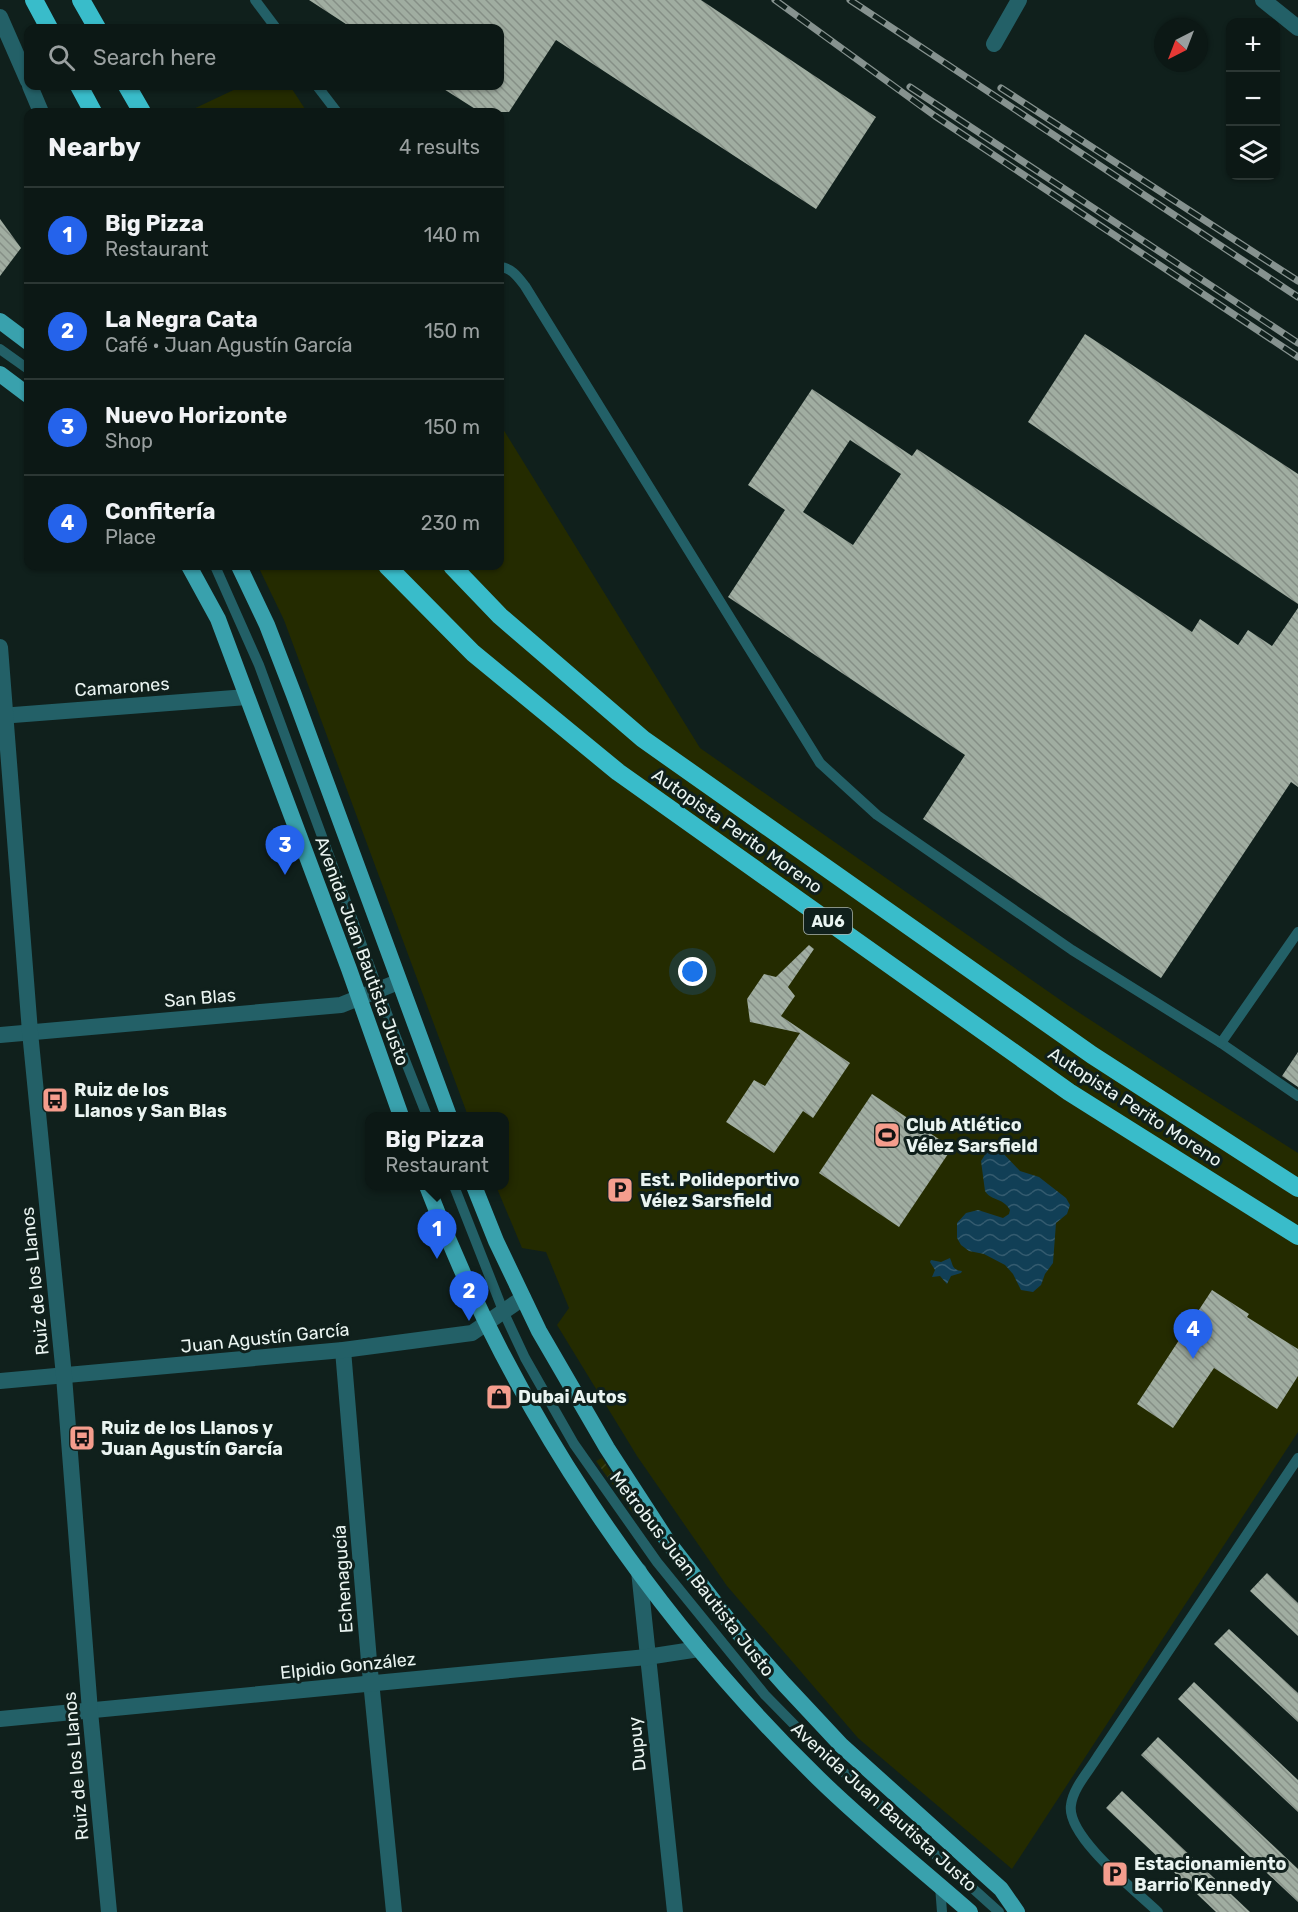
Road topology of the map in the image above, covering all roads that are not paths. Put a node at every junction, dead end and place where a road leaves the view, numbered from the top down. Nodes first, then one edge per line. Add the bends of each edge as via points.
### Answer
1 (34, 0) edge
2 (81, 0) edge
3 (255, 0) edge
4 (1019, 0) edge
5 (1263, 0) edge
6 (0, 17) edge
7 (47, 24) edge
8 (95, 24) edge
9 (273, 24) edge
10 (1298, 28) edge
11 (994, 44) dead end
12 (24, 72) edge
13 (32, 90) edge
14 (81, 90) edge
15 (129, 90) edge
16 (320, 90) edge
17 (39, 108) edge
18 (91, 108) edge
19 (140, 108) edge
20 (333, 108) edge
21 (504, 267) edge
22 (0, 321) edge
23 (24, 339) edge
24 (0, 349) edge
25 (24, 366) edge
26 (0, 374) edge
27 (24, 392) edge
28 (191, 570) edge
29 (217, 570) edge
30 (240, 570) edge
31 (391, 570) edge
32 (456, 570) edge
33 (0, 647) edge
34 (247, 697) junction
35 (3, 716) edge
36 (1298, 932) edge
37 (398, 982) junction
38 (379, 990) junction
39 (359, 998) junction
40 (30, 1032) junction
41 (0, 1035) edge
42 (1221, 1043) junction
43 (1298, 1096) edge
44 (400, 1112) edge
45 (425, 1112) edge
46 (447, 1112) edge
47 (1298, 1188) edge
48 (429, 1190) edge
49 (456, 1190) edge
50 (476, 1190) edge
51 (1298, 1236) edge
52 (523, 1298) junction
53 (504, 1313) junction
54 (486, 1324) junction
55 (343, 1350) junction
56 (64, 1376) junction
57 (0, 1382) edge
58 (1298, 1458) edge
59 (639, 1571) junction
60 (699, 1649) junction
61 (647, 1657) junction
62 (371, 1684) junction
63 (90, 1711) junction
64 (0, 1719) edge
65 (940, 1886) junction
66 (109, 1912) edge
67 (393, 1912) edge
68 (675, 1912) edge
69 (942, 1912) edge
70 (970, 1912) edge
71 (999, 1912) edge
72 (1017, 1912) edge
73 (1157, 1912) edge

1 - 7 highway
2 - 8 highway
3 - 9 lane
4 - 11 street
5 - 10 street
6 - 12 street
13 - 17 street
14 - 18 highway
15 - 19 highway
16 - 20 lane
21 - 42 lane via 525,286 820,763 877,815 1072,950
22 - 23 main road
24 - 25 lane
26 - 27 main road
28 - 34 main road, Avenida Juan Bautista Justo via 218,619
29 - 38 lane via 259,665
30 - 37 main road, Avenida Juan Bautista Justo via 294,695
31 - 51 highway, Autopista Perito Moreno / AU6 via 473,653 618,772 1069,1092
32 - 47 highway, Autopista Perito Moreno / AU6 via 500,616 643,739 1092,1055
33 - 35 street, Ruiz de los Llanos
34 - 35 street, Camarones
34 - 39 main road, Avenida Juan Bautista Justo
35 - 40 street, Ruiz de los Llanos
36 - 42 lane
37 - 38 street, San Blas
37 - 46 main road, Avenida Juan Bautista Justo
38 - 39 street, San Blas
38 - 45 lane
39 - 40 street, San Blas via 341,1005
39 - 44 main road, Avenida Juan Bautista Justo
40 - 41 street, San Blas
40 - 56 street, Ruiz de los Llanos
42 - 43 lane
48 - 54 main road, Avenida Juan Bautista Justo
49 - 53 lane, Metrobus Juan Bautista Justo
50 - 52 main road, Avenida Juan Bautista Justo
52 - 53 street, Juan Agustín García
52 - 72 main road, Avenida Juan Bautista Justo via 607,1449 668,1542 736,1630 841,1745 1001,1889
53 - 54 street, Juan Agustín García
53 - 71 lane, Metrobus Juan Bautista Justo via 574,1444 657,1562 765,1695 819,1750
54 - 55 street, Juan Agustín García via 472,1333
54 - 59 main road, Avenida Juan Bautista Justo via 534,1412
55 - 56 street, Juan Agustín García
55 - 62 street, Echenagucía
56 - 57 street, Juan Agustín García
56 - 63 street, Ruiz de los Llanos
58 - 73 lane via 1076,1790 1071,1805 1077,1830 1087,1844
59 - 60 main road, Avenida Juan Bautista Justo
59 - 61 street, Dupuy
60 - 61 street, Elpidio González
60 - 65 main road, Avenida Juan Bautista Justo via 819,1779
61 - 62 street, Elpidio González
61 - 68 street, Dupuy
62 - 63 street, Elpidio González
62 - 67 street, Echenagucía
63 - 64 street, Elpidio González
63 - 66 street, Ruiz de los Llanos
65 - 69 lane
65 - 70 main road, Avenida Juan Bautista Justo

